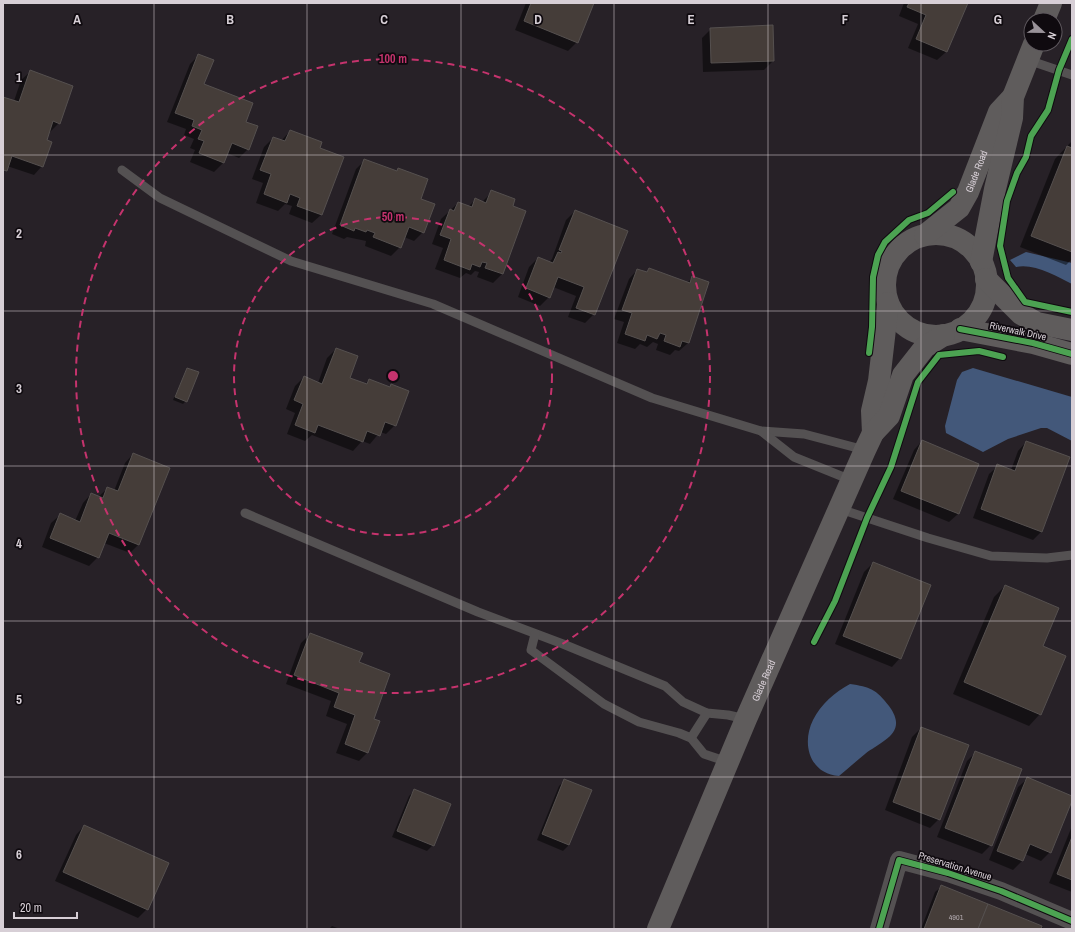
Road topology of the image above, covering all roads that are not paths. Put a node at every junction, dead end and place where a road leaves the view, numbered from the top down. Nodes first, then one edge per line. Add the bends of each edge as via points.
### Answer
1 (1031, 52) edge
2 (1072, 75) edge
3 (1013, 97) junction
4 (122, 170) dead end
5 (925, 235) junction
6 (984, 270) junction
7 (888, 303) junction
8 (1072, 330) edge
9 (952, 332) junction
10 (1072, 354) edge
11 (760, 431) junction
12 (869, 441) junction
13 (851, 480) junction
14 (840, 509) junction
15 (245, 514) dead end
16 (1072, 555) edge
17 (535, 634) junction
18 (707, 714) junction
19 (746, 719) junction
20 (691, 738) junction
21 (728, 762) junction
22 (1072, 921) edge
23 (658, 929) edge
24 (879, 929) edge

1 - 2 lane
1 - 3 main road, Glade Road
3 - 5 main road, Glade Road via 999,112 968,192 959,208
3 - 6 main road, Glade Road via 1012,118 995,189
4 - 11 lane via 160,198 291,261 433,304 652,398
5 - 6 main road, Glade Road via 934,233 951,236 966,243 977,254
5 - 7 main road, Glade Road via 916,237 901,247 890,261 885,278
6 - 8 main road, Riverwalk Drive via 1021,314 1036,322
6 - 9 main road, Glade Road via 985,300 977,315 966,326
7 - 9 main road, Glade Road via 904,326 920,334 936,336
7 - 12 main road, Glade Road
9 - 10 main road, Riverwalk Drive via 1032,343
9 - 12 main road, Glade Road via 925,347 907,370 889,416
11 - 12 lane
11 - 13 lane via 794,457
12 - 13 main road, Glade Road
13 - 14 main road, Glade Road
14 - 16 lane via 991,556 1047,558
14 - 19 main road, Glade Road
15 - 17 lane
17 - 18 lane via 665,686 683,702
17 - 20 lane via 531,650 604,704 639,722
18 - 19 lane via 728,714
18 - 20 lane
19 - 21 main road, Glade Road
20 - 21 lane via 704,754
21 - 23 main road, Glade Road
22 - 24 street, Preservation Avenue via 1001,891 899,860

